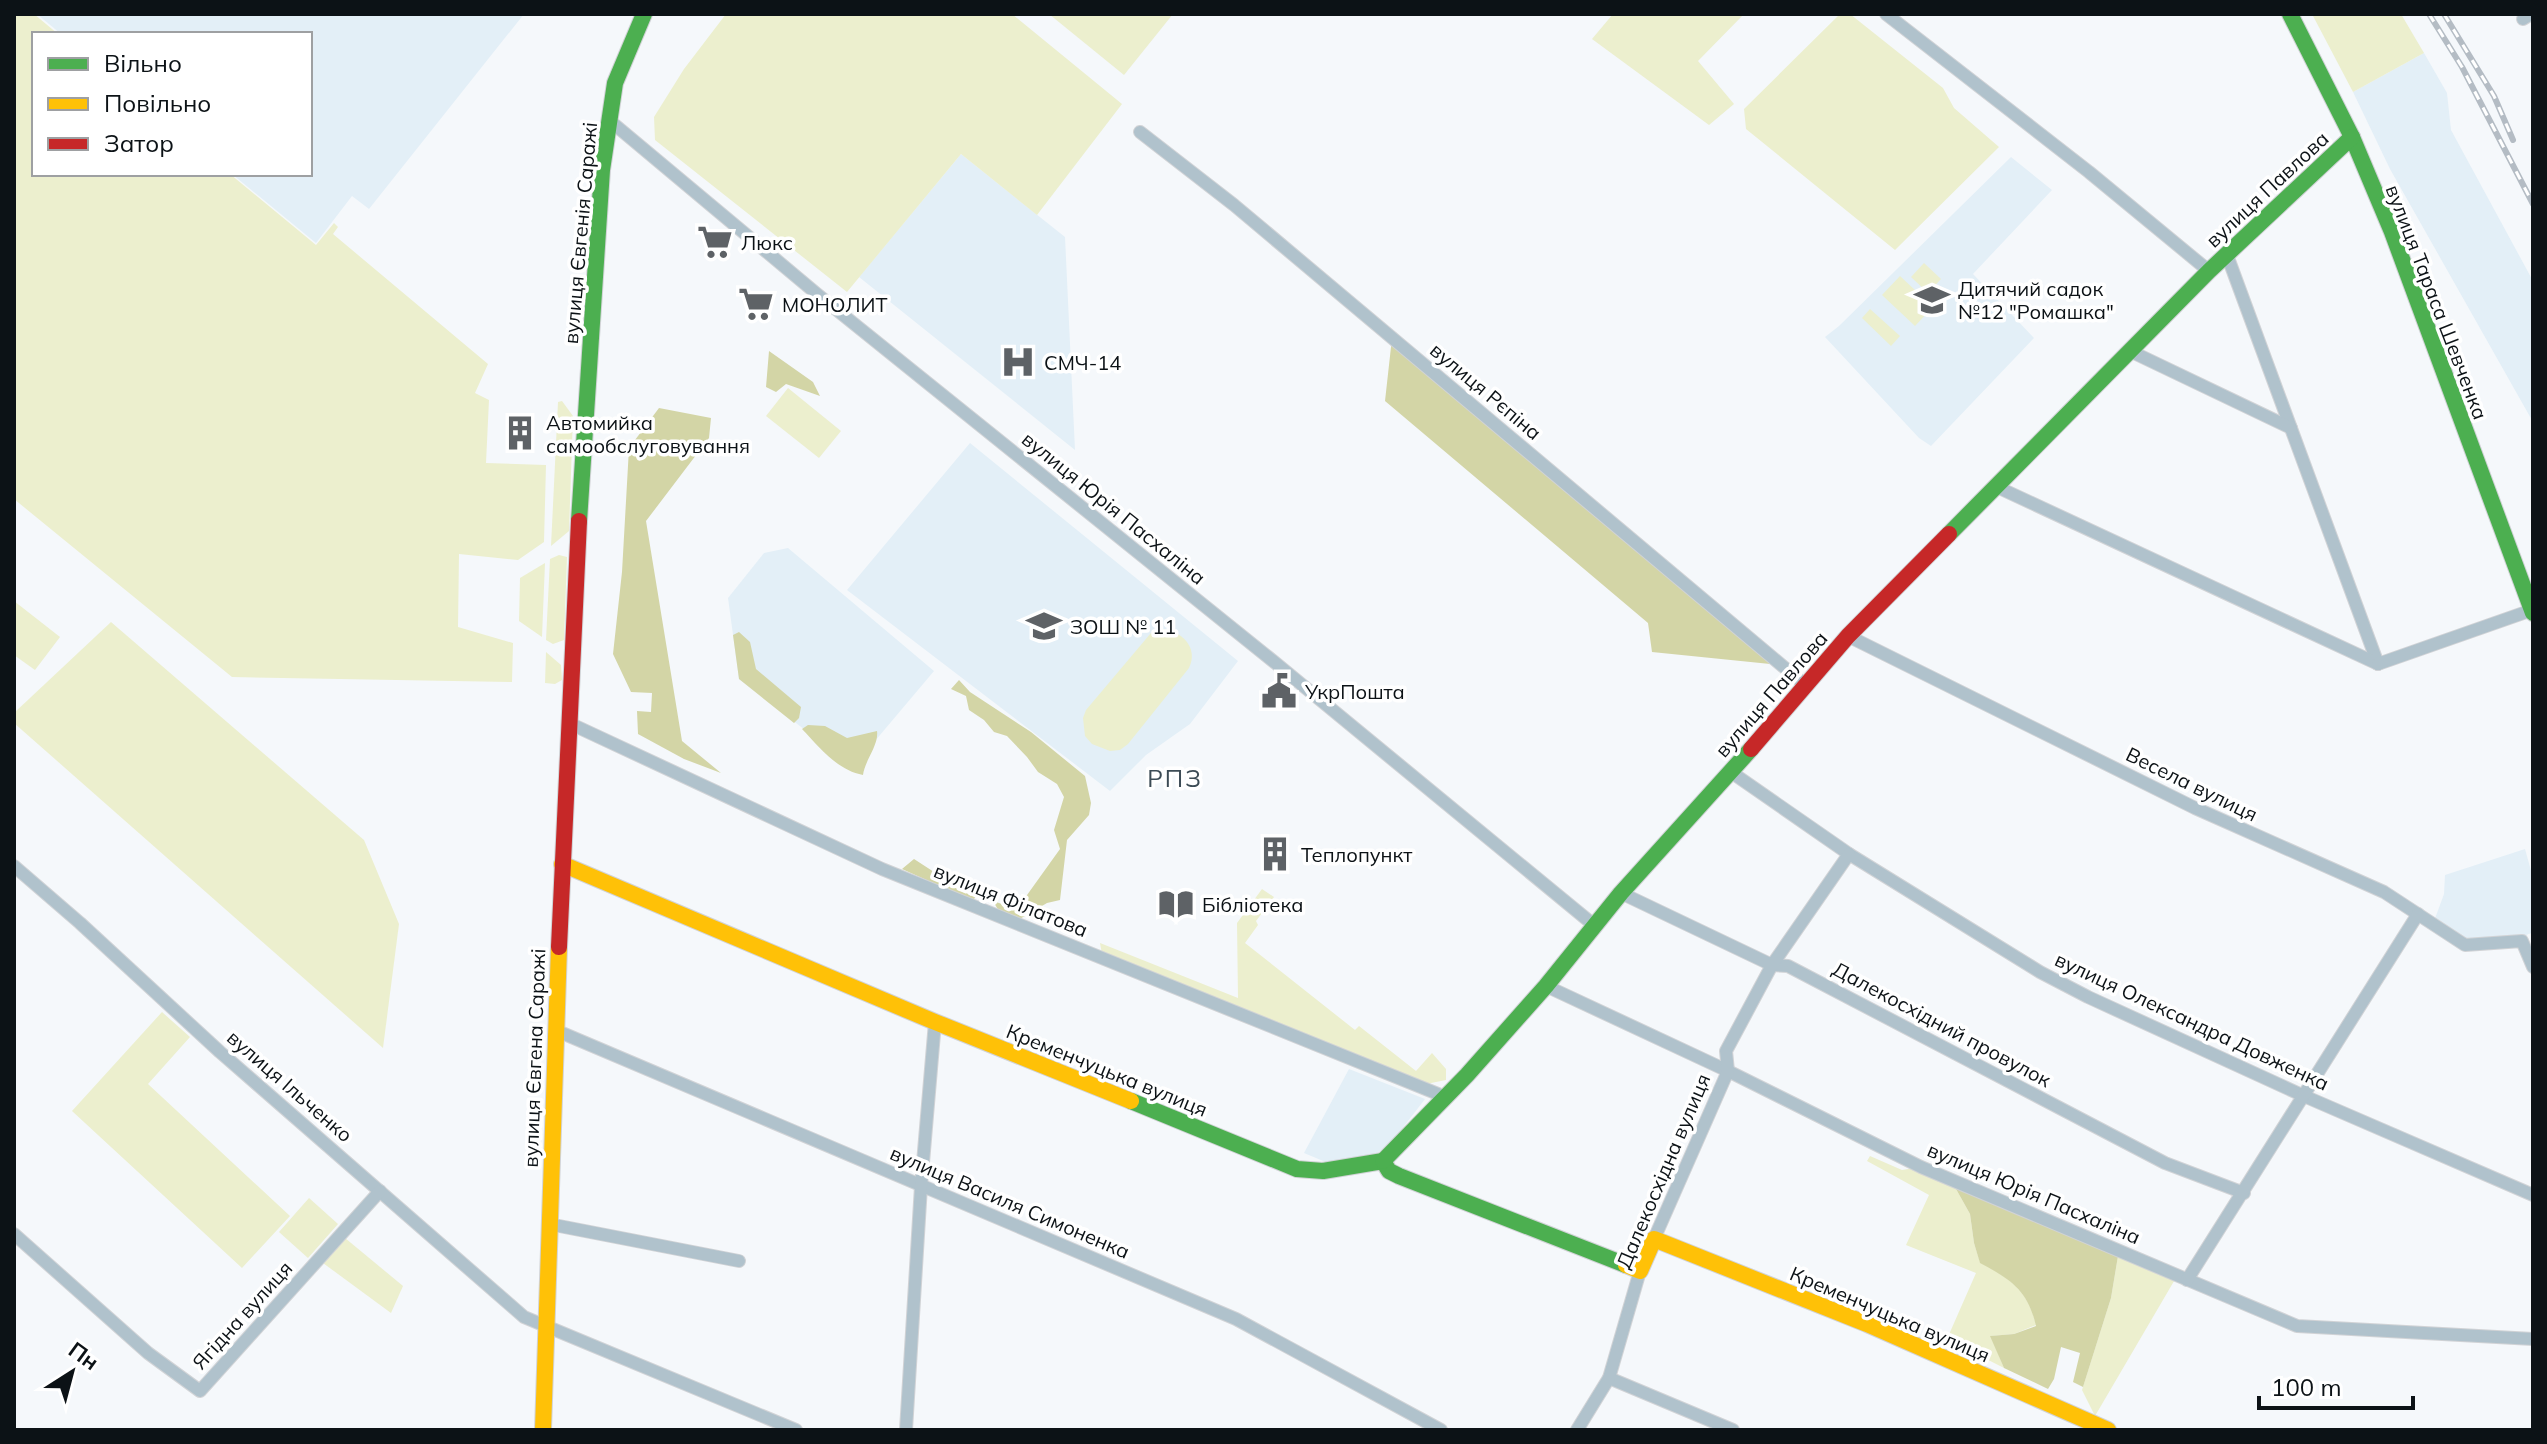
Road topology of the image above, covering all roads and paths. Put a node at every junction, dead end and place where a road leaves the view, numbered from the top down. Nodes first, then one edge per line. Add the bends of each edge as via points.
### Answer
1 (644, 14) edge
2 (1886, 14) edge
3 (2290, 14) edge
4 (609, 120) junction
5 (1140, 132) dead end
6 (2352, 137) junction
7 (2227, 255) junction
8 (2209, 271) junction
9 (2130, 351) junction
10 (2291, 428) junction
11 (1995, 486) junction
12 (2532, 612) edge
13 (1848, 636) junction
14 (2378, 664) junction
15 (1804, 684) junction
16 (572, 687) joint
17 (571, 724) junction
18 (1731, 772) junction
19 (1849, 854) junction
20 (562, 864) junction
21 (14, 866) edge
22 (1621, 893) junction
23 (2418, 914) junction
24 (1595, 926) junction
25 (1772, 965) junction
26 (2533, 967) edge
27 (1546, 986) junction
28 (935, 1022) junction
29 (555, 1030) junction
30 (1728, 1071) junction
31 (1443, 1096) junction
32 (2304, 1096) junction
33 (1383, 1161) junction
34 (921, 1186) junction
35 (380, 1191) junction
36 (2244, 1193) junction
37 (2533, 1195) edge
38 (549, 1224) junction
39 (14, 1234) edge
40 (1654, 1239) junction
41 (739, 1261) dead end
42 (1640, 1271) junction
43 (2187, 1280) junction
44 (547, 1327) junction
45 (2533, 1339) edge
46 (1609, 1378) junction
47 (2090, 1426) edge
48 (543, 1430) edge
49 (796, 1430) edge
50 (906, 1430) edge
51 (1441, 1430) edge
52 (1577, 1430) edge
53 (1733, 1430) edge
54 (2108, 1430) edge

1 - 4 street, вулиця Євгенія Саражі via 615,83
2 - 8 street, вулиця Павлова
3 - 6 street, вулиця Тараса Шевченка
4 - 16 street, вулиця Євгенія Саражі via 585,413
4 - 24 street, вулиця Юрія Пасхаліна
5 - 15 street, вулиця Рєпіна
6 - 7 street, вулиця Павлова
6 - 12 street, вулиця Тараса Шевченка
7 - 8 street, вулиця Павлова
7 - 10 street
8 - 9 street, вулиця Павлова
9 - 10 street
9 - 11 street, вулиця Павлова
10 - 14 street
11 - 13 street, вулиця Павлова
11 - 14 street
12 - 14 street, вулиця Тараса Шевченка
13 - 15 street, вулиця Павлова
13 - 23 street, Весела вулиця via 2195,808 2384,892
15 - 18 street, вулиця Павлова
16 - 17 street, вулиця Євгена Саражі
17 - 20 street, вулиця Євгена Саражі
17 - 31 street, вулиця Філатова via 882,869
18 - 19 street, вулиця Олександра Довженка
18 - 22 street, вулиця Павлова
19 - 25 street, Далекосхідна вулиця
19 - 32 street, вулиця Олександра Довженка via 2052,978
20 - 28 street, Кременчуцька вулиця
20 - 29 street, вулиця Євгена Саражі
21 - 35 street, вулиця Ільченко
22 - 24 street, вулиця Павлова
22 - 25 street, Далекосхідний провулок
23 - 26 street, Весела вулиця via 2465,945 2522,941
23 - 32 street
24 - 27 street, вулиця Павлова
25 - 30 street, Далекосхідна вулиця via 1726,1051
25 - 36 street, Далекосхідний провулок via 1788,966 2165,1163
27 - 30 street, вулиця Юрія Пасхаліна
27 - 31 street, вулиця Павлова
28 - 33 street, Кременчуцька вулиця via 1297,1169 1323,1171
28 - 34 street
29 - 34 street, вулиця Василя Симоненка
29 - 38 street, вулиця Євгена Саражі
30 - 40 street, Далекосхідна вулиця
30 - 43 street, вулиця Юрія Пасхаліна via 1921,1167
31 - 33 street, вулиця Павлова
32 - 36 street
32 - 37 street, вулиця Олександра Довженка
33 - 42 street via 1399,1176
34 - 50 street
34 - 51 street, вулиця Василя Симоненка via 1236,1319
35 - 39 street, Ягідна вулиця via 200,1391 148,1353
35 - 44 street, вулиця Ільченко via 524,1317
36 - 43 street
38 - 41 street
38 - 44 street, вулиця Євгена Саражі
40 - 42 street, Далекосхідна вулиця
40 - 47 street, Кременчуцька вулиця via 1867,1324
42 - 46 street, Далекосхідна вулиця
43 - 45 street, вулиця Юрія Пасхаліна via 2297,1326
44 - 48 street, вулиця Євгена Саражі
44 - 49 street, вулиця Ільченко
46 - 52 street, Далекосхідна вулиця
46 - 53 street
47 - 54 street, Кременчуцька вулиця

